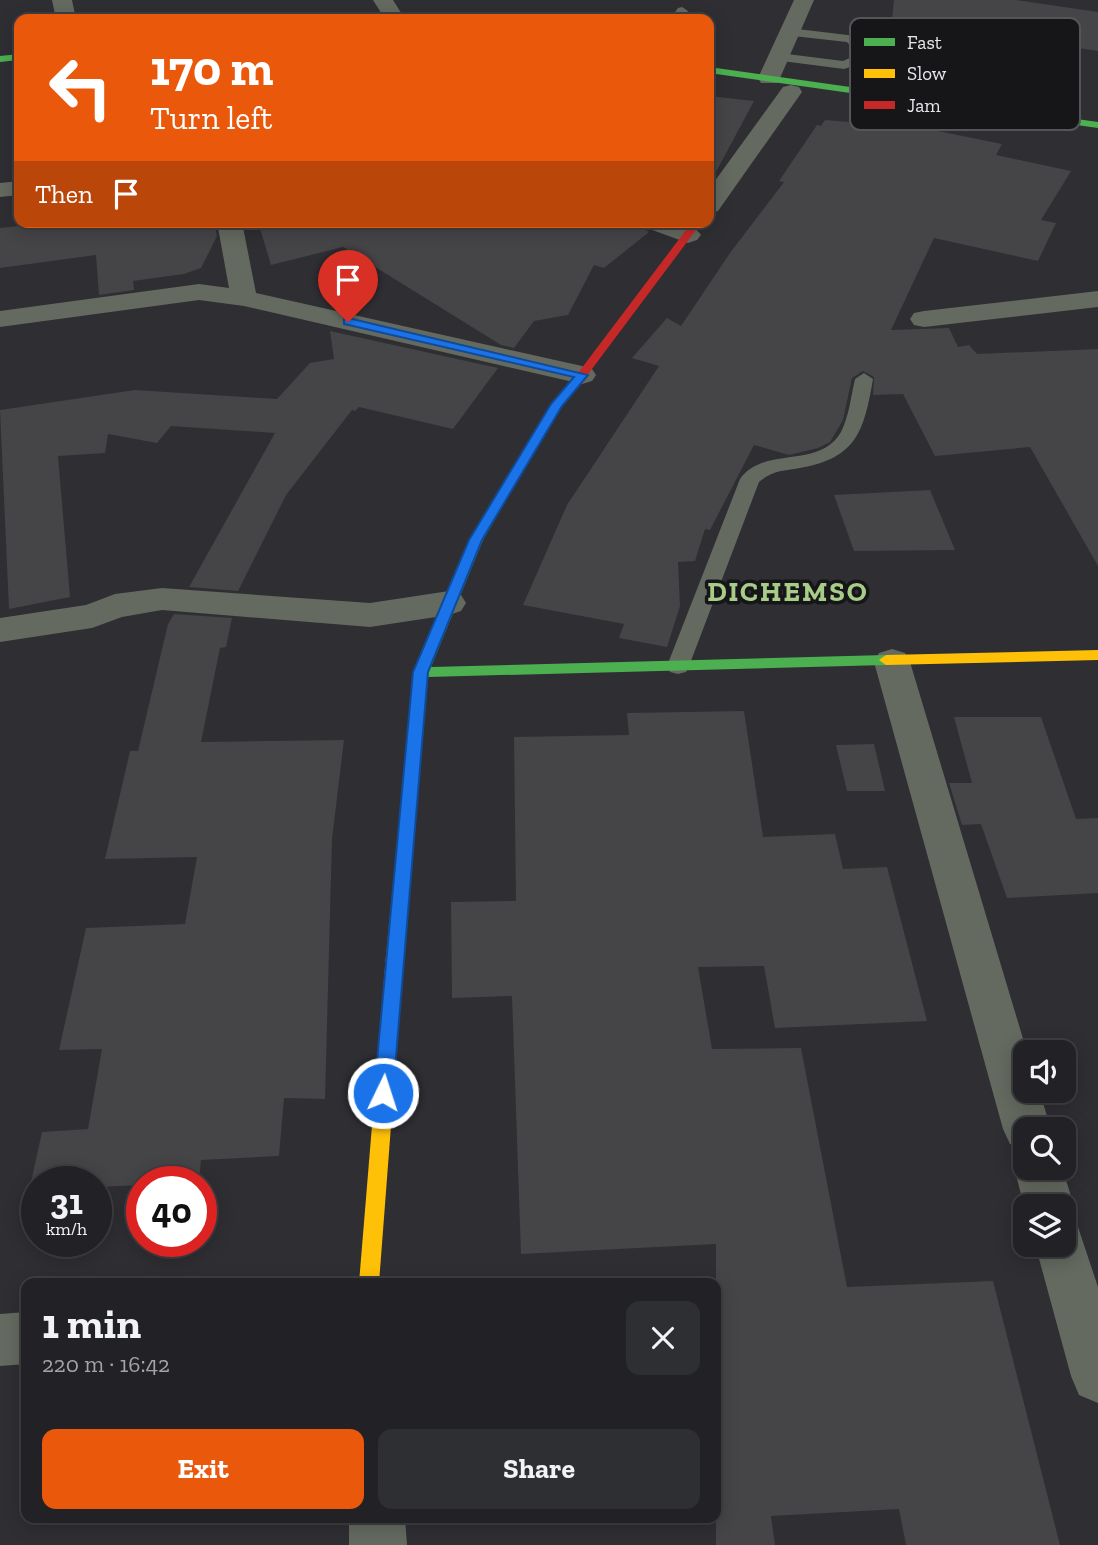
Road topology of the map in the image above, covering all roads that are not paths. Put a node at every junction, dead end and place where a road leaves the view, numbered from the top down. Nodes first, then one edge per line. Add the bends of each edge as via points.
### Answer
1 (804, 0) edge
2 (789, 32) junction
3 (850, 39) edge
4 (779, 57) junction
5 (850, 63) edge
6 (714, 71) edge
7 (769, 78) junction
8 (714, 81) edge
9 (850, 90) edge
10 (791, 92) junction
11 (850, 100) edge
12 (1080, 122) edge
13 (1098, 125) edge
14 (1056, 130) edge
15 (1098, 136) edge
16 (714, 199) edge
17 (230, 228) edge
18 (693, 229) edge
19 (244, 298) junction
20 (1098, 299) edge
21 (0, 318) edge
22 (924, 319) dead end
23 (582, 375) junction
24 (864, 379) dead end
25 (449, 603) junction
26 (0, 630) edge
27 (1098, 655) edge
28 (892, 662) junction
29 (678, 666) junction
30 (421, 672) junction
31 (1024, 1117) edge
32 (1064, 1257) edge
33 (369, 1278) edge
34 (21, 1338) edge
35 (0, 1340) edge
36 (1098, 1376) edge
37 (377, 1523) edge
38 (378, 1545) edge

1 - 2 street
2 - 3 lane
2 - 4 street
4 - 5 lane
4 - 7 street
6 - 7 main road
7 - 9 main road
8 - 10 main road
10 - 11 main road
10 - 16 street
12 - 13 main road
14 - 15 main road
17 - 19 street
18 - 23 main road
19 - 21 street via 199,292
19 - 23 street
20 - 22 street
23 - 25 main road via 557,404 475,540
24 - 29 lane via 854,429 837,450 802,462 765,465 750,479
25 - 26 street via 370,615 162,599 115,606 92,616
25 - 30 main road
27 - 28 main road
28 - 29 main road
28 - 31 street
29 - 30 main road
30 - 33 main road
32 - 36 street
34 - 35 street
37 - 38 street

